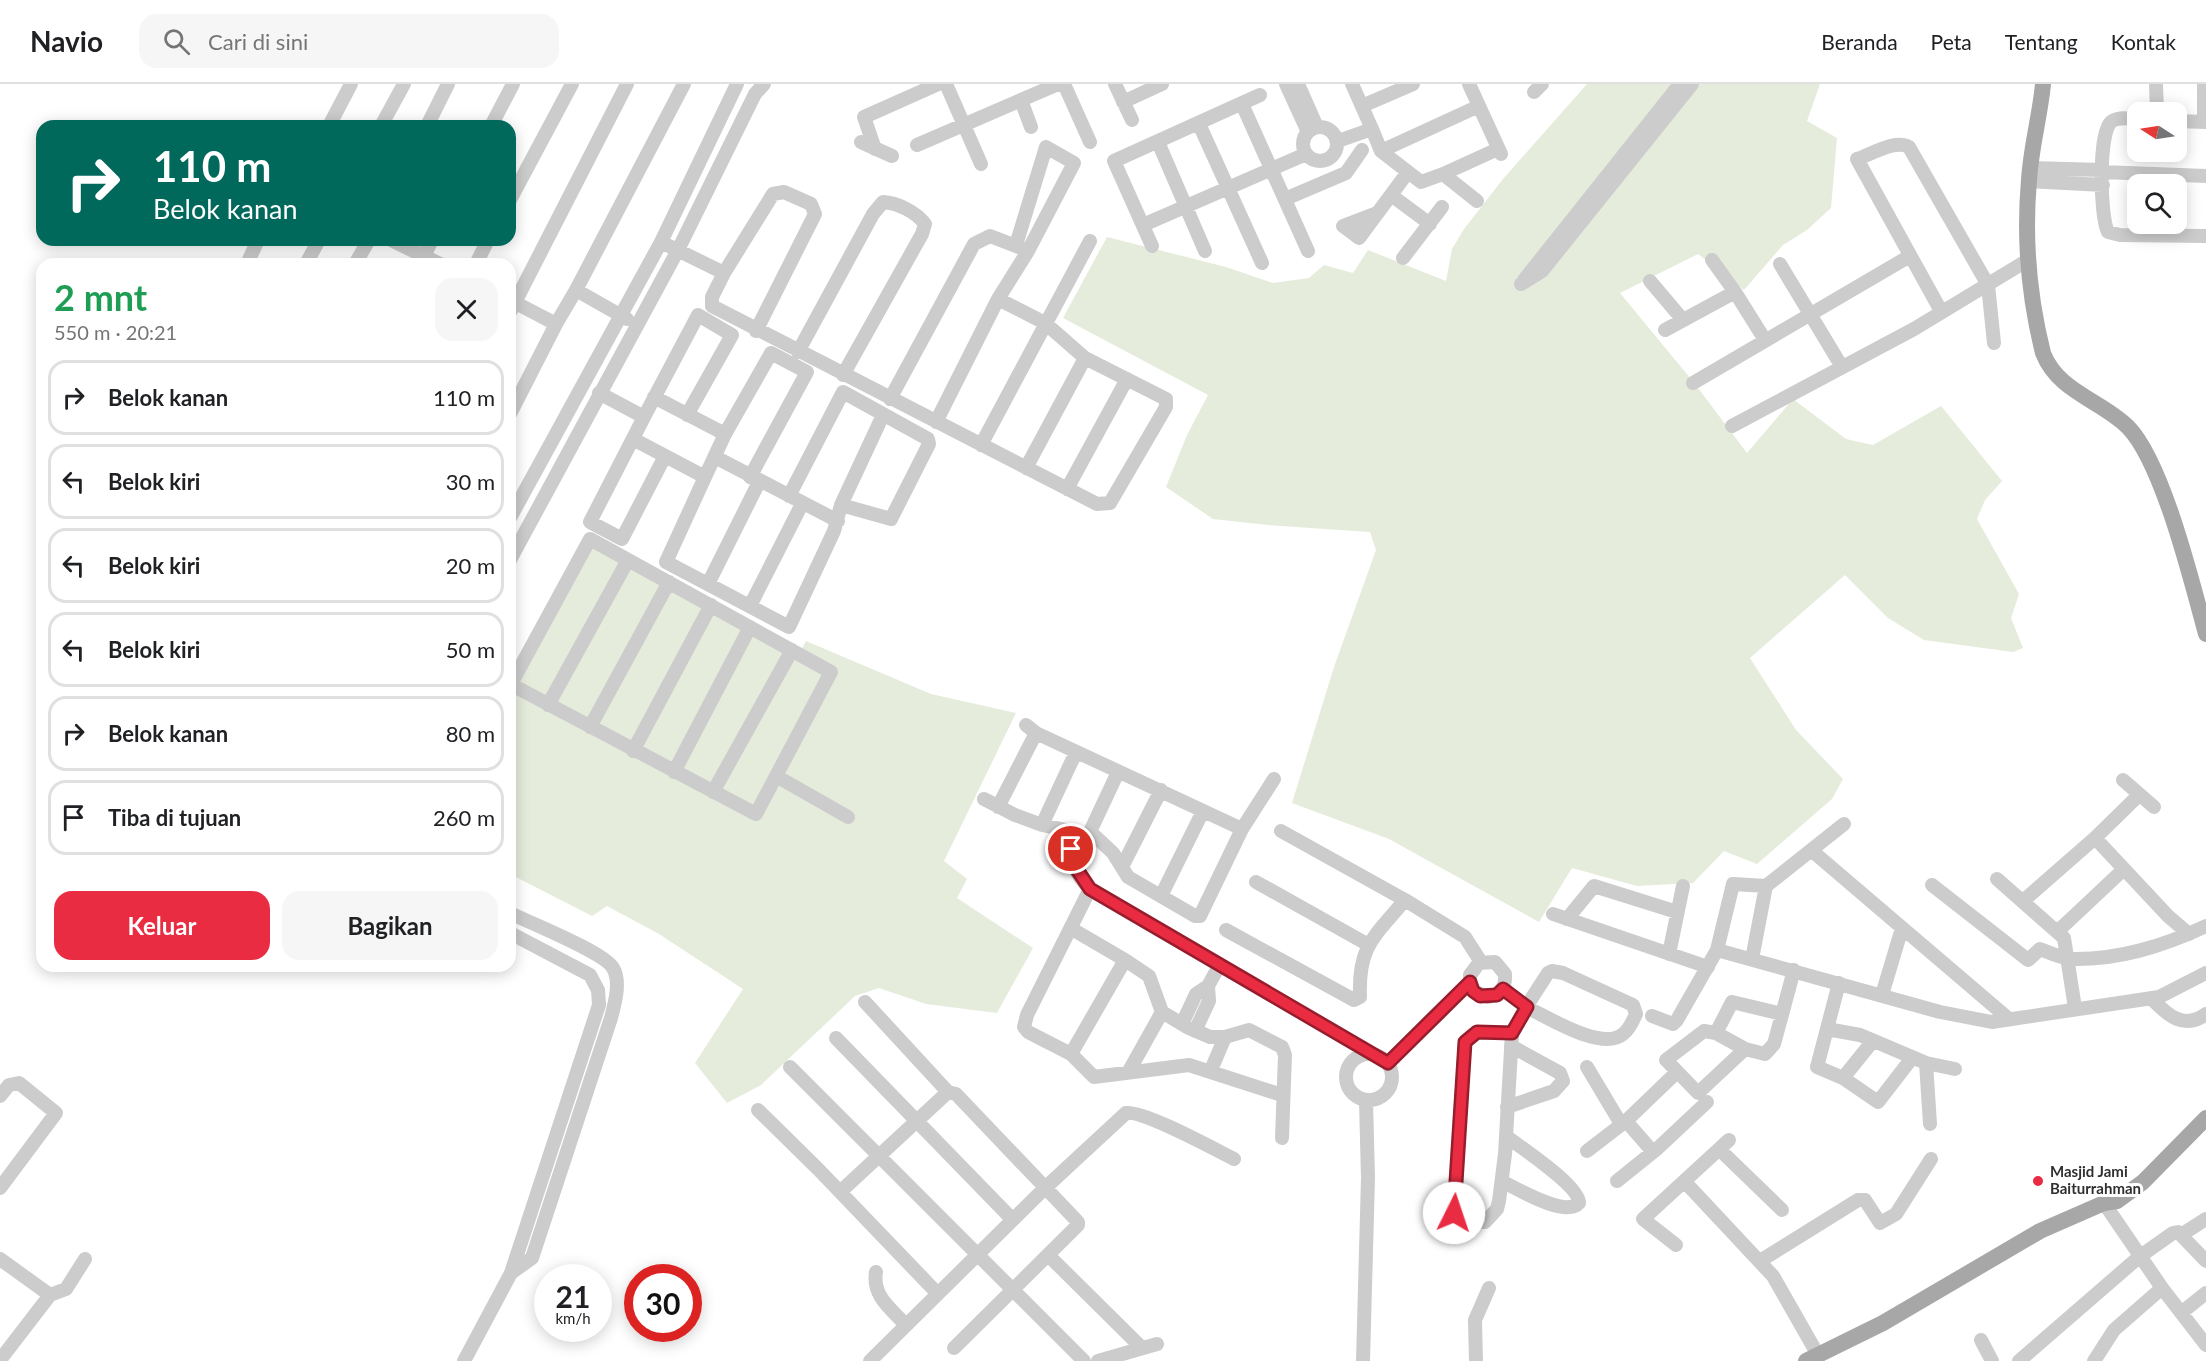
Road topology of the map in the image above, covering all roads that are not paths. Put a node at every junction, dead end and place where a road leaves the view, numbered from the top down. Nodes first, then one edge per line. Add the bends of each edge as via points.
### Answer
1 (351, 84) edge
2 (404, 84) edge
3 (448, 84) edge
4 (513, 84) edge
5 (572, 84) edge
6 (627, 84) edge
7 (684, 84) edge
8 (737, 84) edge
9 (764, 84) edge
10 (938, 84) edge
11 (946, 84) edge
12 (1058, 84) edge
13 (1064, 84) edge
14 (1115, 84) edge
15 (1162, 84) edge
16 (1286, 84) edge
17 (1298, 84) edge
18 (1352, 84) edge
19 (1413, 84) edge
20 (1469, 84) edge
21 (1680, 84) edge
22 (1692, 84) edge
23 (2043, 84) edge
24 (2156, 84) edge
25 (2204, 84) edge
26 (1260, 95) dead end
27 (1021, 100) junction
28 (1123, 102) junction
29 (2157, 102) edge
30 (1242, 104) junction
31 (1362, 106) junction
32 (1479, 106) junction
33 (2127, 118) edge
34 (332, 120) edge
35 (384, 120) edge
36 (430, 120) edge
37 (494, 120) edge
38 (1132, 120) dead end
39 (2187, 121) edge
40 (2205, 122) edge
41 (1199, 124) junction
42 (964, 125) junction
43 (1031, 127) dead end
44 (1312, 129) junction
45 (1372, 129) junction
46 (1338, 141) junction
47 (861, 142) dead end
48 (1090, 142) dead end
49 (1158, 142) junction
50 (917, 145) dead end
51 (875, 149) junction
52 (1362, 150) dead end
53 (1381, 150) junction
54 (1306, 154) junction
55 (892, 156) dead end
56 (981, 164) dead end
57 (1456, 168) junction
58 (1272, 169) junction
59 (1408, 172) junction
60 (1443, 174) junction
61 (2029, 174) junction
62 (2102, 176) junction
63 (2206, 176) edge
64 (1228, 188) junction
65 (516, 189) edge
66 (1464, 190) junction
67 (1391, 195) junction
68 (1285, 199) junction
69 (1477, 201) dead end
70 (1186, 207) junction
71 (1442, 207) dead end
72 (1377, 213) dead end
73 (1430, 224) junction
74 (1143, 225) junction
75 (2206, 236) edge
76 (1090, 241) dead end
77 (661, 242) junction
78 (400, 246) edge
79 (1152, 246) dead end
80 (1022, 248) junction
81 (678, 250) junction
82 (1205, 251) dead end
83 (1308, 251) dead end
84 (1910, 256) junction
85 (419, 258) edge
86 (1403, 258) dead end
87 (1712, 260) dead end
88 (2028, 260) junction
89 (1262, 263) dead end
90 (1780, 264) dead end
91 (724, 273) junction
92 (1650, 281) dead end
93 (1988, 285) junction
94 (576, 290) junction
95 (1735, 292) junction
96 (516, 297) edge
97 (998, 299) junction
98 (516, 307) edge
99 (1941, 311) junction
100 (1811, 314) junction
101 (619, 316) junction
102 (1683, 320) junction
103 (1045, 323) junction
104 (556, 324) junction
105 (637, 324) junction
106 (1665, 330) dead end
107 (756, 331) junction
108 (1765, 340) junction
109 (1994, 343) dead end
110 (798, 352) junction
111 (1085, 358) junction
112 (1842, 367) junction
113 (843, 375) junction
114 (1126, 379) junction
115 (1693, 383) dead end
116 (600, 393) junction
117 (654, 397) junction
118 (890, 399) junction
119 (516, 402) edge
120 (687, 415) junction
121 (883, 415) junction
122 (644, 417) junction
123 (936, 422) junction
124 (1732, 426) dead end
125 (725, 434) junction
126 (633, 439) junction
127 (981, 445) junction
128 (665, 456) junction
129 (715, 457) junction
130 (1026, 468) junction
131 (705, 477) junction
132 (755, 479) junction
133 (1067, 489) junction
134 (789, 496) junction
135 (801, 504) junction
136 (841, 505) junction
137 (516, 507) edge
138 (838, 521) junction
139 (516, 549) edge
140 (628, 560) junction
141 (669, 582) junction
142 (708, 584) junction
143 (711, 605) junction
144 (750, 606) junction
145 (750, 627) junction
146 (2206, 634) edge
147 (792, 650) junction
148 (516, 673) edge
149 (516, 687) edge
150 (548, 705) junction
151 (590, 727) junction
152 (633, 751) junction
153 (1076, 752) junction
154 (674, 772) junction
155 (1118, 772) junction
156 (776, 776) junction
157 (1274, 779) dead end
158 (2123, 780) dead end
159 (1161, 790) junction
160 (713, 792) junction
161 (2139, 795) junction
162 (984, 799) dead end
163 (998, 807) junction
164 (2154, 807) dead end
165 (1203, 811) junction
166 (848, 817) dead end
167 (1042, 825) junction
168 (1844, 825) dead end
169 (1242, 829) junction
170 (1281, 831) dead end
171 (1084, 838) junction
172 (2095, 838) junction
173 (1811, 850) junction
174 (1122, 867) junction
175 (2124, 869) junction
176 (1997, 879) dead end
177 (1257, 882) dead end
178 (1932, 885) dead end
179 (1683, 886) dead end
180 (1766, 886) junction
181 (1090, 889) junction
182 (1161, 896) junction
183 (1405, 900) junction
184 (2023, 901) junction
185 (1677, 912) junction
186 (1553, 914) dead end
187 (2168, 916) junction
188 (516, 917) edge
189 (1567, 919) junction
190 (2206, 926) edge
191 (1902, 928) junction
192 (1072, 929) junction
193 (1226, 930) dead end
194 (2056, 930) junction
195 (2189, 934) junction
196 (516, 936) edge
197 (2167, 943) junction
198 (1367, 944) junction
199 (1717, 950) junction
200 (2040, 950) junction
201 (1668, 954) junction
202 (1752, 959) junction
203 (2069, 959) junction
204 (1125, 960) junction
205 (1481, 962) junction
206 (1219, 966) junction
207 (1708, 967) junction
208 (1794, 970) junction
209 (2206, 973) edge
210 (1470, 982) junction
211 (1839, 983) junction
212 (1208, 986) junction
213 (1503, 989) junction
214 (1882, 995) junction
215 (2151, 998) junction
216 (865, 1002) dead end
217 (1527, 1007) junction
218 (2076, 1008) junction
219 (1162, 1012) junction
220 (1782, 1014) junction
221 (2206, 1014) edge
222 (1652, 1016) dead end
223 (2009, 1019) junction
224 (1182, 1024) junction
225 (1827, 1029) junction
226 (1195, 1031) junction
227 (1716, 1033) junction
228 (1225, 1037) junction
229 (836, 1038) dead end
230 (1511, 1040) junction
231 (1872, 1042) junction
232 (1745, 1049) junction
233 (1071, 1054) junction
234 (1372, 1054) junction
235 (1912, 1058) junction
236 (1388, 1063) junction
237 (1926, 1063) junction
238 (790, 1067) dead end
239 (1587, 1067) dead end
240 (1955, 1069) dead end
241 (1211, 1070) junction
242 (1129, 1071) junction
243 (1677, 1072) junction
244 (1843, 1078) junction
245 (948, 1092) junction
246 (1282, 1095) junction
247 (0, 1096) edge
248 (1705, 1100) junction
249 (1366, 1101) junction
250 (1508, 1107) junction
251 (758, 1110) dead end
252 (2206, 1118) edge
253 (917, 1119) junction
254 (1624, 1122) junction
255 (1930, 1124) dead end
256 (1506, 1136) junction
257 (1281, 1138) dead end
258 (1587, 1150) dead end
259 (1653, 1152) junction
260 (881, 1157) junction
261 (1234, 1159) dead end
262 (1931, 1159) dead end
263 (1617, 1181) dead end
264 (1503, 1182) junction
265 (1685, 1182) junction
266 (0, 1188) edge
267 (1045, 1188) junction
268 (840, 1192) junction
269 (2104, 1203) junction
270 (1782, 1210) dead end
271 (1012, 1219) junction
272 (2206, 1219) edge
273 (2181, 1235) junction
274 (1676, 1245) dead end
275 (979, 1255) junction
276 (1048, 1256) junction
277 (2139, 1257) junction
278 (85, 1259) dead end
279 (1760, 1261) junction
280 (2206, 1261) edge
281 (3, 1267) edge
282 (876, 1272) dead end
283 (511, 1273) junction
284 (1489, 1288) dead end
285 (2162, 1288) junction
286 (1013, 1290) junction
287 (2206, 1293) edge
288 (50, 1294) junction
289 (938, 1294) junction
290 (2181, 1313) junction
291 (906, 1325) junction
292 (1981, 1340) dead end
293 (1157, 1344) dead end
294 (2206, 1345) edge
295 (1142, 1347) junction
296 (954, 1348) dead end
297 (1812, 1358) edge
298 (0, 1360) edge
299 (464, 1361) edge
300 (870, 1361) edge
301 (1084, 1361) edge
302 (1098, 1361) edge
303 (1363, 1361) edge
304 (1476, 1361) edge
305 (1992, 1361) edge
306 (2019, 1361) edge
307 (2094, 1361) edge

1 - 34 street
2 - 35 street
3 - 36 street
4 - 37 street
5 - 65 street
6 - 96 street
7 - 94 street
8 - 77 street
9 - 81 street via 755,94
10 - 51 street via 864,117
11 - 42 street
12 - 27 street
13 - 48 street
14 - 28 street
15 - 28 street
16 - 44 street
17 - 44 street
18 - 31 street
19 - 31 street
20 - 32 street
21 - 22 street via 1521,284 1542,271
23 - 61 main road
24 - 29 street
25 - 40 street
26 - 30 street
27 - 42 street
27 - 43 street
28 - 38 street
30 - 41 street
30 - 58 street
31 - 45 street
32 - 53 street
32 - 57 street via 1499,151
33 - 62 street via 2109,124 2104,137
39 - 40 street
41 - 49 street
41 - 64 street
42 - 50 street
42 - 56 street
44 - 46 street via 1330,129
44 - 54 street via 1304,138
45 - 46 street
45 - 53 street
46 - 54 street via 1337,149 1327,160 1319,162
47 - 51 street
49 - 70 street
49 - 74 street via 1114,161
51 - 55 street
52 - 68 street via 1346,173
53 - 59 street
54 - 58 street
57 - 60 street
57 - 66 street
58 - 64 street
58 - 68 street
59 - 60 street via 1421,182
59 - 67 street
60 - 66 street
61 - 62 street
61 - 88 main road
62 - 63 street
62 - 75 street via 2108,232
64 - 70 street
64 - 89 street
66 - 69 street
67 - 72 street
67 - 73 street
68 - 83 street
70 - 74 street
70 - 82 street
71 - 73 street
73 - 86 street
74 - 79 street
76 - 103 street
77 - 81 street
77 - 101 street
78 - 85 street
80 - 80 street via 1074,163 1046,147
80 - 97 street
80 - 118 street via 990,236 974,244
81 - 91 street
81 - 105 street
84 - 93 street via 1857,159 1903,144 1910,147
84 - 99 street
84 - 100 street
87 - 95 street
88 - 93 street
88 - 146 main road via 2037,330 2048,367 2070,388 2114,415 2140,441 2159,482
90 - 100 street
91 - 107 street via 712,297 712,306
91 - 107 street via 773,194 784,192 811,204 815,214
92 - 102 street
93 - 99 street
93 - 109 street
94 - 101 street
94 - 104 street
95 - 102 street
95 - 108 street
97 - 103 street
97 - 123 street
98 - 104 street
99 - 112 street
100 - 108 street
100 - 112 street
101 - 105 street
101 - 137 street
102 - 106 street
103 - 111 street
103 - 127 street
104 - 119 street
105 - 116 street
107 - 110 street
108 - 115 street
110 - 113 street
110 - 113 street via 873,214 883,202 893,203 925,224
111 - 114 street
111 - 130 street
112 - 124 street
113 - 118 street
114 - 133 street
114 - 133 street via 1166,399 1166,407 1110,503 1097,504
116 - 122 street
116 - 139 street
117 - 120 street
117 - 120 street via 698,315 732,335
117 - 122 street
118 - 123 street
120 - 125 street
121 - 134 street via 843,392
121 - 136 street
121 - 136 street via 928,439 929,444 891,519
122 - 126 street
123 - 127 street
125 - 129 street
125 - 132 street via 771,353 807,372
126 - 128 street
126 - 128 street via 590,522 622,539
127 - 130 street
128 - 131 street
129 - 131 street
129 - 132 street
130 - 133 street
131 - 142 street via 666,561
132 - 134 street
132 - 142 street
134 - 135 street
135 - 138 street
135 - 144 street
136 - 138 street
138 - 144 street via 789,627
140 - 141 street
140 - 148 street via 590,539
140 - 150 street
141 - 143 street
141 - 151 street
142 - 144 street
143 - 145 street
143 - 152 street
145 - 147 street
145 - 154 street
147 - 156 street via 831,672
147 - 160 street
149 - 150 street
150 - 151 street
151 - 152 street
152 - 154 street
153 - 155 street
153 - 163 street via 1031,729
153 - 167 street
154 - 160 street
155 - 159 street
155 - 171 street
156 - 160 street via 756,814
156 - 166 street
157 - 169 street
158 - 161 street
159 - 165 street
159 - 174 street
161 - 164 street
161 - 172 street
162 - 163 street
163 - 167 street
165 - 169 street
165 - 182 street
167 - 171 street
168 - 173 street
169 - 182 street via 1202,915 1195,916
170 - 183 street
171 - 174 street via 1102,840
171 - 181 street via 1071,849 1070,856
172 - 175 street
172 - 184 street
173 - 180 street
173 - 191 street
174 - 182 street via 1128,877
175 - 187 street
175 - 194 street
176 - 184 street
177 - 198 street
178 - 200 street via 2019,955 2028,960
179 - 185 street
180 - 199 street via 1737,882 1731,887
180 - 202 street
181 - 192 street
181 - 206 street
183 - 198 street
183 - 205 street via 1465,937
184 - 194 street
185 - 189 street via 1594,886
185 - 201 street
186 - 189 street
187 - 195 street
187 - 197 street
188 - 283 street via 599,955 612,966 617,979 611,1018 532,1258
189 - 201 street
190 - 195 street
191 - 214 street
191 - 223 street
192 - 204 street
192 - 233 street via 1024,1022 1028,1032
193 - 198 street via 1354,1000 1360,997 1360,970
194 - 200 street
194 - 203 street via 2064,938
195 - 197 street
196 - 283 street via 590,975 599,996
197 - 203 street via 2136,952
199 - 202 street
199 - 207 street
200 - 203 street
201 - 207 street
202 - 208 street
203 - 218 street
204 - 219 street via 1149,976
204 - 233 street
205 - 210 street via 1473,968
205 - 213 street via 1495,962 1501,967 1505,974
206 - 212 street
206 - 234 street
207 - 222 street via 1673,1024
208 - 211 street
208 - 220 street
209 - 215 street via 2166,995
210 - 213 street via 1473,991 1488,997
210 - 236 street
211 - 214 street
211 - 225 street
212 - 224 street via 1196,994
212 - 226 street via 1209,1001
213 - 217 street
214 - 223 street via 1992,1022
215 - 218 street
215 - 221 street via 2184,1022 2196,1021
216 - 245 street
217 - 217 street via 1604,1040 1624,1034 1636,1014 1628,1001 1552,971
217 - 230 street
218 - 223 street
219 - 224 street
219 - 242 street
220 - 227 street via 1732,1002
220 - 232 street via 1774,1044 1765,1054
224 - 226 street
225 - 231 street via 1860,1035
225 - 244 street via 1817,1067
226 - 228 street via 1204,1036
227 - 232 street
227 - 243 street via 1704,1032 1666,1060
228 - 241 street
228 - 246 street via 1249,1030 1282,1047 1286,1055
229 - 253 street
230 - 250 street
230 - 250 street via 1560,1073 1563,1081 1554,1091
230 - 264 street via 1477,1032 1465,1042 1455,1215 1485,1222 1497,1209
231 - 235 street
231 - 244 street
232 - 248 street
233 - 242 street via 1094,1077
234 - 236 street
234 - 249 street via 1355,1059 1346,1075 1351,1092
235 - 237 street
235 - 244 street via 1878,1102
236 - 249 street via 1393,1074 1388,1092
237 - 240 street
237 - 255 street
238 - 260 street
239 - 254 street
241 - 242 street via 1189,1065
241 - 246 street
243 - 248 street
243 - 254 street
245 - 253 street
245 - 267 street via 956,1094
246 - 257 street
247 - 266 street via 9,1085 19,1083 56,1113
248 - 259 street
249 - 303 street
250 - 256 street
251 - 268 street
252 - 269 main road via 2143,1182 2117,1201
253 - 260 street
253 - 271 street
254 - 258 street
254 - 259 street
256 - 264 street
256 - 264 street via 1562,1180 1575,1192 1579,1203 1573,1208 1561,1208
259 - 263 street
260 - 268 street
260 - 275 street
261 - 267 street via 1132,1112 1107,1128
262 - 279 street via 1896,1214 1888,1219 1880,1223 1869,1203 1858,1200
265 - 270 street via 1724,1145
265 - 274 street via 1643,1219
265 - 279 street
267 - 271 street
267 - 276 street via 1078,1222
268 - 289 street
269 - 277 street
269 - 297 main road via 2040,1231 1883,1323
271 - 275 street
272 - 273 street
273 - 277 street via 2175,1232
273 - 280 street
275 - 286 street
275 - 289 street
276 - 286 street
276 - 295 street
277 - 285 street
277 - 306 street
278 - 288 street via 66,1289
279 - 297 street via 1773,1276
281 - 288 street
282 - 291 street via 877,1294
283 - 299 street
284 - 304 street via 1475,1320
285 - 290 street
285 - 307 street via 2114,1330
286 - 296 street
286 - 301 street
287 - 290 street
288 - 298 street
289 - 291 street
290 - 294 street
291 - 300 street
292 - 305 street
293 - 295 street
295 - 302 street

